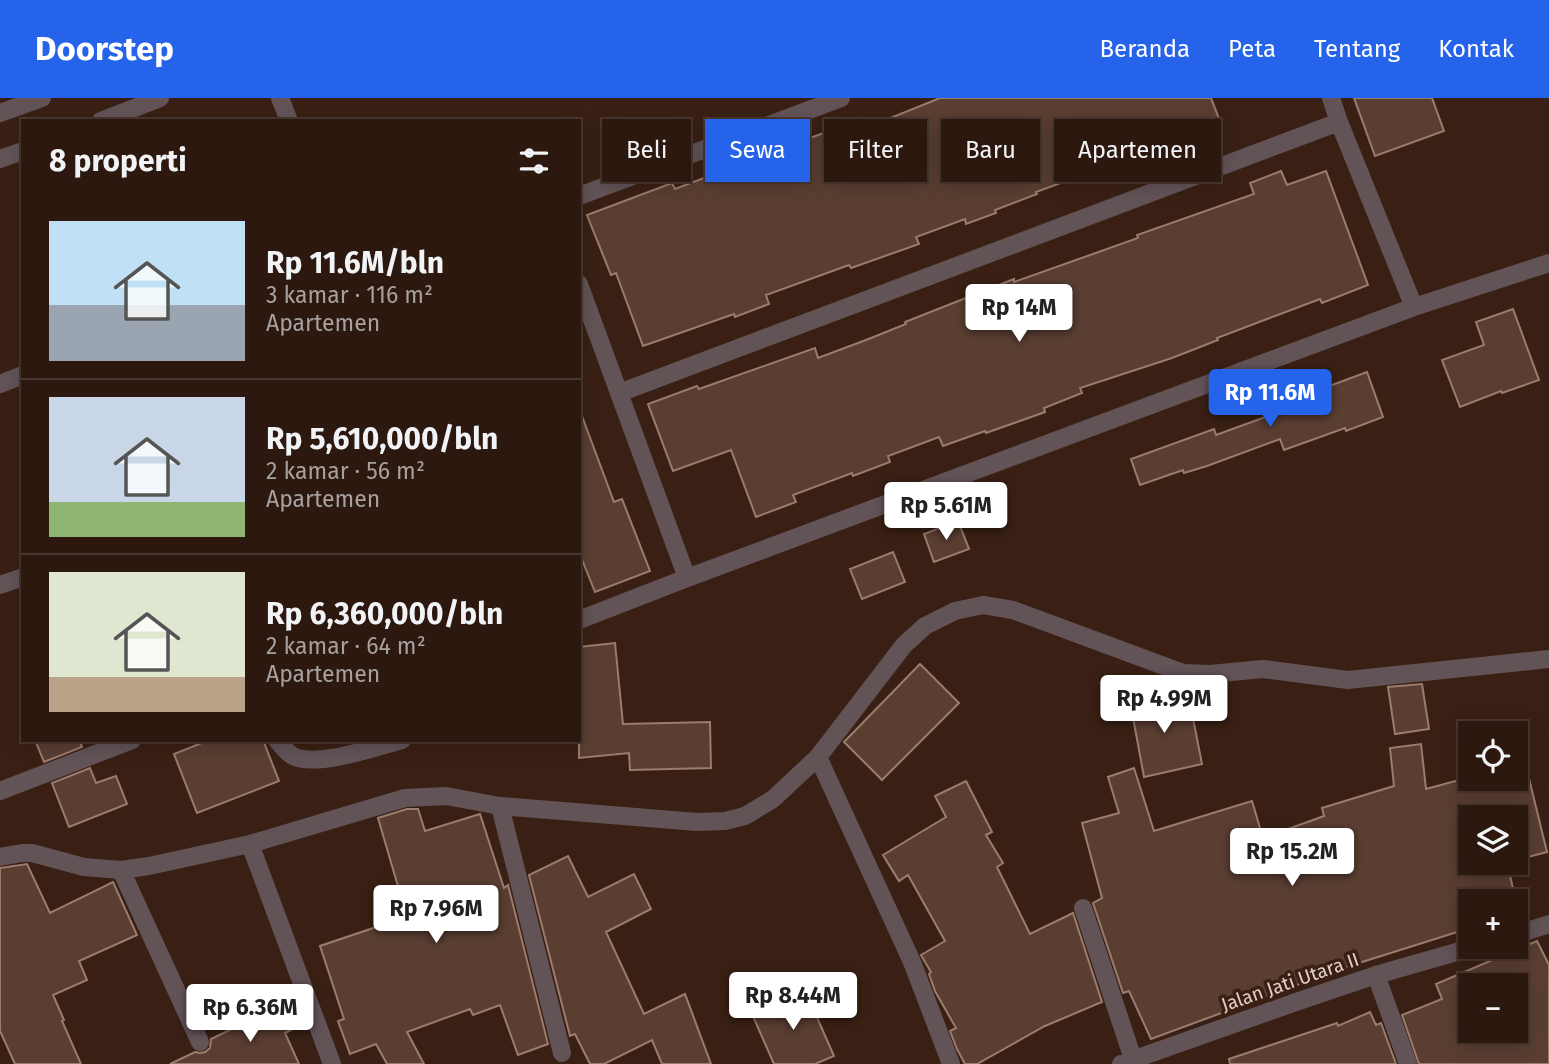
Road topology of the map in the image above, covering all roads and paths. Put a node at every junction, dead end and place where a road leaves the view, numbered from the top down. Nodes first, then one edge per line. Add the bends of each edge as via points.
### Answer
1 (41, 98) edge
2 (160, 98) edge
3 (280, 98) edge
4 (841, 98) edge
5 (1331, 98) edge
6 (0, 113) edge
7 (106, 119) edge
8 (288, 119) edge
9 (1339, 122) junction
10 (21, 152) edge
11 (0, 159) edge
12 (581, 195) edge
13 (1549, 264) edge
14 (581, 289) edge
15 (1414, 307) junction
16 (21, 376) edge
17 (0, 384) edge
18 (619, 393) junction
19 (21, 578) edge
20 (687, 578) junction
21 (0, 585) edge
22 (581, 619) edge
23 (1549, 659) edge
24 (127, 742) edge
25 (279, 742) edge
26 (394, 742) edge
27 (818, 757) junction
28 (0, 791) edge
29 (500, 807) junction
30 (250, 844) junction
31 (0, 858) edge
32 (121, 870) junction
33 (1083, 908) dead end
34 (1549, 924) edge
35 (1528, 930) edge
36 (1458, 952) edge
37 (1377, 975) junction
38 (200, 1042) dead end
39 (562, 1053) dead end
40 (1127, 1061) edge
41 (332, 1064) edge
42 (950, 1064) edge
43 (1408, 1064) edge

1 - 6 street
2 - 7 street
3 - 8 street
4 - 12 street
5 - 9 street
9 - 15 street
9 - 18 street
10 - 11 street
13 - 15 street
14 - 18 street
15 - 20 street
16 - 17 street
18 - 20 street
19 - 21 street
20 - 22 street
23 - 27 street via 1348,680 1263,669 1183,673 1013,610 983,604 939,617 918,632
24 - 28 street
25 - 26 street via 291,756 309,761
27 - 29 street via 773,799 745,816 725,821
27 - 42 street via 912,962
29 - 30 street via 446,796 405,797
29 - 39 street
30 - 32 street
30 - 41 street
31 - 32 street via 32,853 84,867
32 - 38 street
33 - 40 street
34 - 35 street
36 - 37 street, Jalan Jati Utara II
37 - 40 street, Jalan Jati Utara II
37 - 43 street

